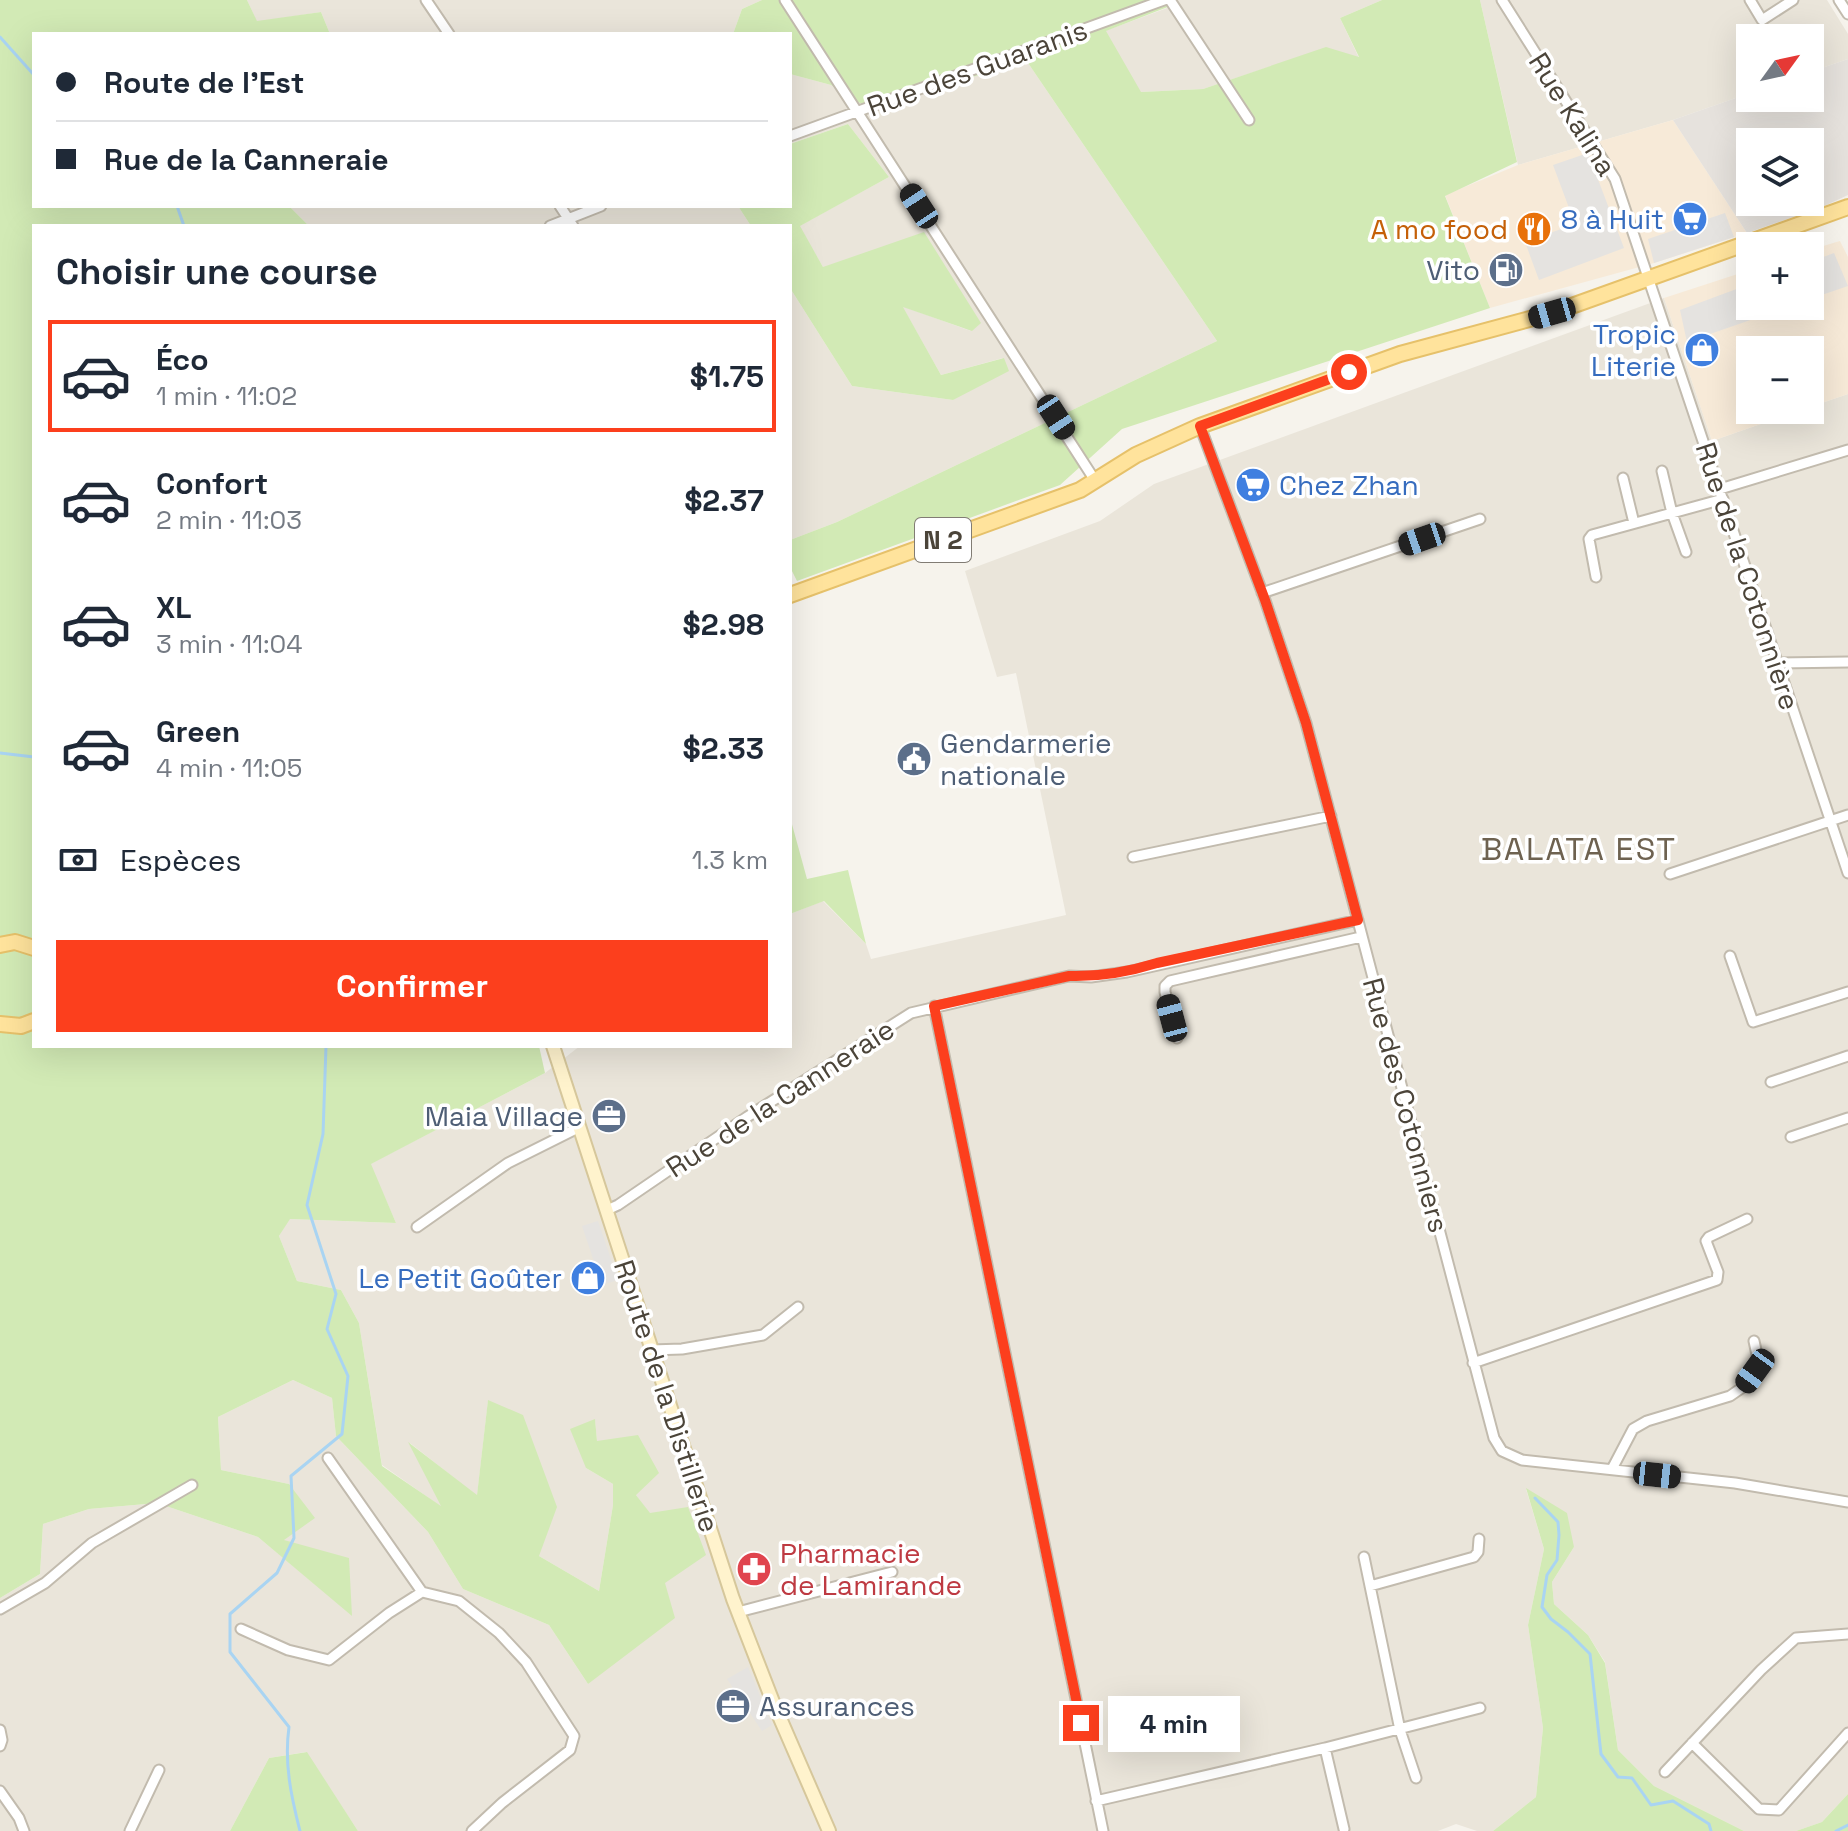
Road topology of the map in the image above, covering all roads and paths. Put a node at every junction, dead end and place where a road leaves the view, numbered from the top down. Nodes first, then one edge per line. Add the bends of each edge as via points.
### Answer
1 (426, 0) edge
2 (785, 0) edge
3 (1164, 0) edge
4 (1170, 0) edge
5 (1502, 0) edge
6 (1750, 0) edge
7 (1793, 0) edge
8 (1839, 0) edge
9 (1848, 14) edge
10 (448, 32) edge
11 (858, 111) junction
12 (1249, 120) dead end
13 (792, 135) edge
14 (1848, 207) edge
15 (597, 208) edge
16 (570, 222) edge
17 (1650, 278) junction
18 (1200, 426) junction
19 (1848, 450) edge
20 (1662, 471) dead end
21 (1623, 478) dead end
22 (1096, 482) junction
23 (1722, 494) junction
24 (1672, 513) junction
25 (1480, 519) dead end
26 (1634, 523) junction
27 (1686, 552) dead end
28 (1596, 577) dead end
29 (1262, 593) junction
30 (792, 594) edge
31 (1848, 662) edge
32 (1778, 663) junction
33 (1848, 815) edge
34 (1331, 816) junction
35 (1830, 820) junction
36 (1133, 857) dead end
37 (1848, 873) edge
38 (1670, 874) dead end
39 (1358, 920) junction
40 (1361, 937) junction
41 (0, 945) edge
42 (32, 947) edge
43 (1730, 956) dead end
44 (1848, 992) edge
45 (934, 1006) junction
46 (32, 1022) edge
47 (0, 1024) edge
48 (1177, 1038) dead end
49 (554, 1048) edge
50 (1848, 1056) edge
51 (1771, 1082) dead end
52 (1848, 1118) edge
53 (580, 1127) junction
54 (1791, 1137) dead end
55 (607, 1210) junction
56 (1747, 1219) dead end
57 (417, 1227) dead end
58 (798, 1307) dead end
59 (1754, 1341) dead end
60 (651, 1350) junction
61 (1473, 1363) junction
62 (328, 1458) dead end
63 (1612, 1469) junction
64 (192, 1485) dead end
65 (1848, 1502) edge
66 (1479, 1539) dead end
67 (1364, 1557) dead end
68 (892, 1572) dead end
69 (1370, 1586) junction
70 (422, 1592) junction
71 (0, 1609) edge
72 (738, 1612) junction
73 (241, 1629) dead end
74 (1848, 1634) edge
75 (1480, 1708) dead end
76 (0, 1730) edge
77 (1400, 1730) junction
78 (1848, 1733) edge
79 (1692, 1743) junction
80 (0, 1746) edge
81 (1325, 1748) junction
82 (159, 1770) dead end
83 (1665, 1772) dead end
84 (1416, 1778) dead end
85 (0, 1791) edge
86 (1096, 1801) junction
87 (1344, 1829) dead end
88 (24, 1831) edge
89 (130, 1831) edge
90 (472, 1831) edge
91 (829, 1831) edge
92 (1103, 1831) edge

1 - 10 street
2 - 11 street
3 - 11 street, Rue des Guaranis
4 - 12 street
5 - 17 street, Rue Kalina via 1615,179
6 - 7 street via 1762,20
8 - 9 street
11 - 13 street, Rue des Guaranis
11 - 22 street
14 - 17 main road, N 2
15 - 16 street
17 - 18 main road, N 2 via 1552,313 1400,354
17 - 23 street, Rue de la Cotonnière
18 - 22 main road, N 2 via 1136,455
18 - 29 street, Rue des Cotonniers
19 - 23 street
20 - 24 street
21 - 26 street
22 - 30 main road, N 2
23 - 24 street
23 - 32 street, Rue de la Cotonnière
24 - 26 street
24 - 27 street
25 - 29 street
26 - 28 street via 1589,539
29 - 34 street, Rue des Cotonniers
31 - 32 street
32 - 35 street, Rue de la Cotonnière
33 - 35 street
34 - 36 street
34 - 39 street, Rue des Cotonniers
35 - 37 street, Rue de la Cotonnière
35 - 38 street
39 - 40 street, Rue des Cotonniers
39 - 45 street via 1127,972 1069,976
40 - 48 street via 1170,981 1165,992
40 - 61 street, Rue des Cotonniers
41 - 42 main road via 15,942
43 - 44 street via 1753,1022
45 - 55 street, Rue de la Canneraie via 897,1020
45 - 86 street, Rue de la Canneraie
46 - 47 main road
49 - 53 street, Route de la Distillerie
50 - 51 street
52 - 54 street
53 - 55 street, Route de la Distillerie
53 - 57 street via 508,1163
55 - 60 street, Route de la Distillerie
56 - 61 street via 1706,1241 1717,1280
58 - 60 street via 763,1335
59 - 63 street via 1759,1364 1743,1387 1633,1429
60 - 72 street, Route de la Distillerie
61 - 63 street, Rue des Cotonniers via 1502,1451 1522,1460
62 - 70 street
63 - 65 street, Rue des Cotonniers
64 - 71 street via 129,1519 45,1583
66 - 69 street via 1474,1557
67 - 69 street
68 - 72 street
69 - 77 street
70 - 73 street via 329,1660 288,1650
70 - 90 street via 459,1601 499,1633 526,1662 574,1736 570,1750
72 - 91 street, Route de la Distillerie
74 - 79 street via 1796,1638
75 - 77 street
76 - 80 street
77 - 81 street
77 - 84 street
78 - 79 street via 1779,1810 1759,1809
79 - 83 street
81 - 86 street
81 - 87 street
82 - 89 street
85 - 88 street
86 - 92 street, Rue de la Canneraie

